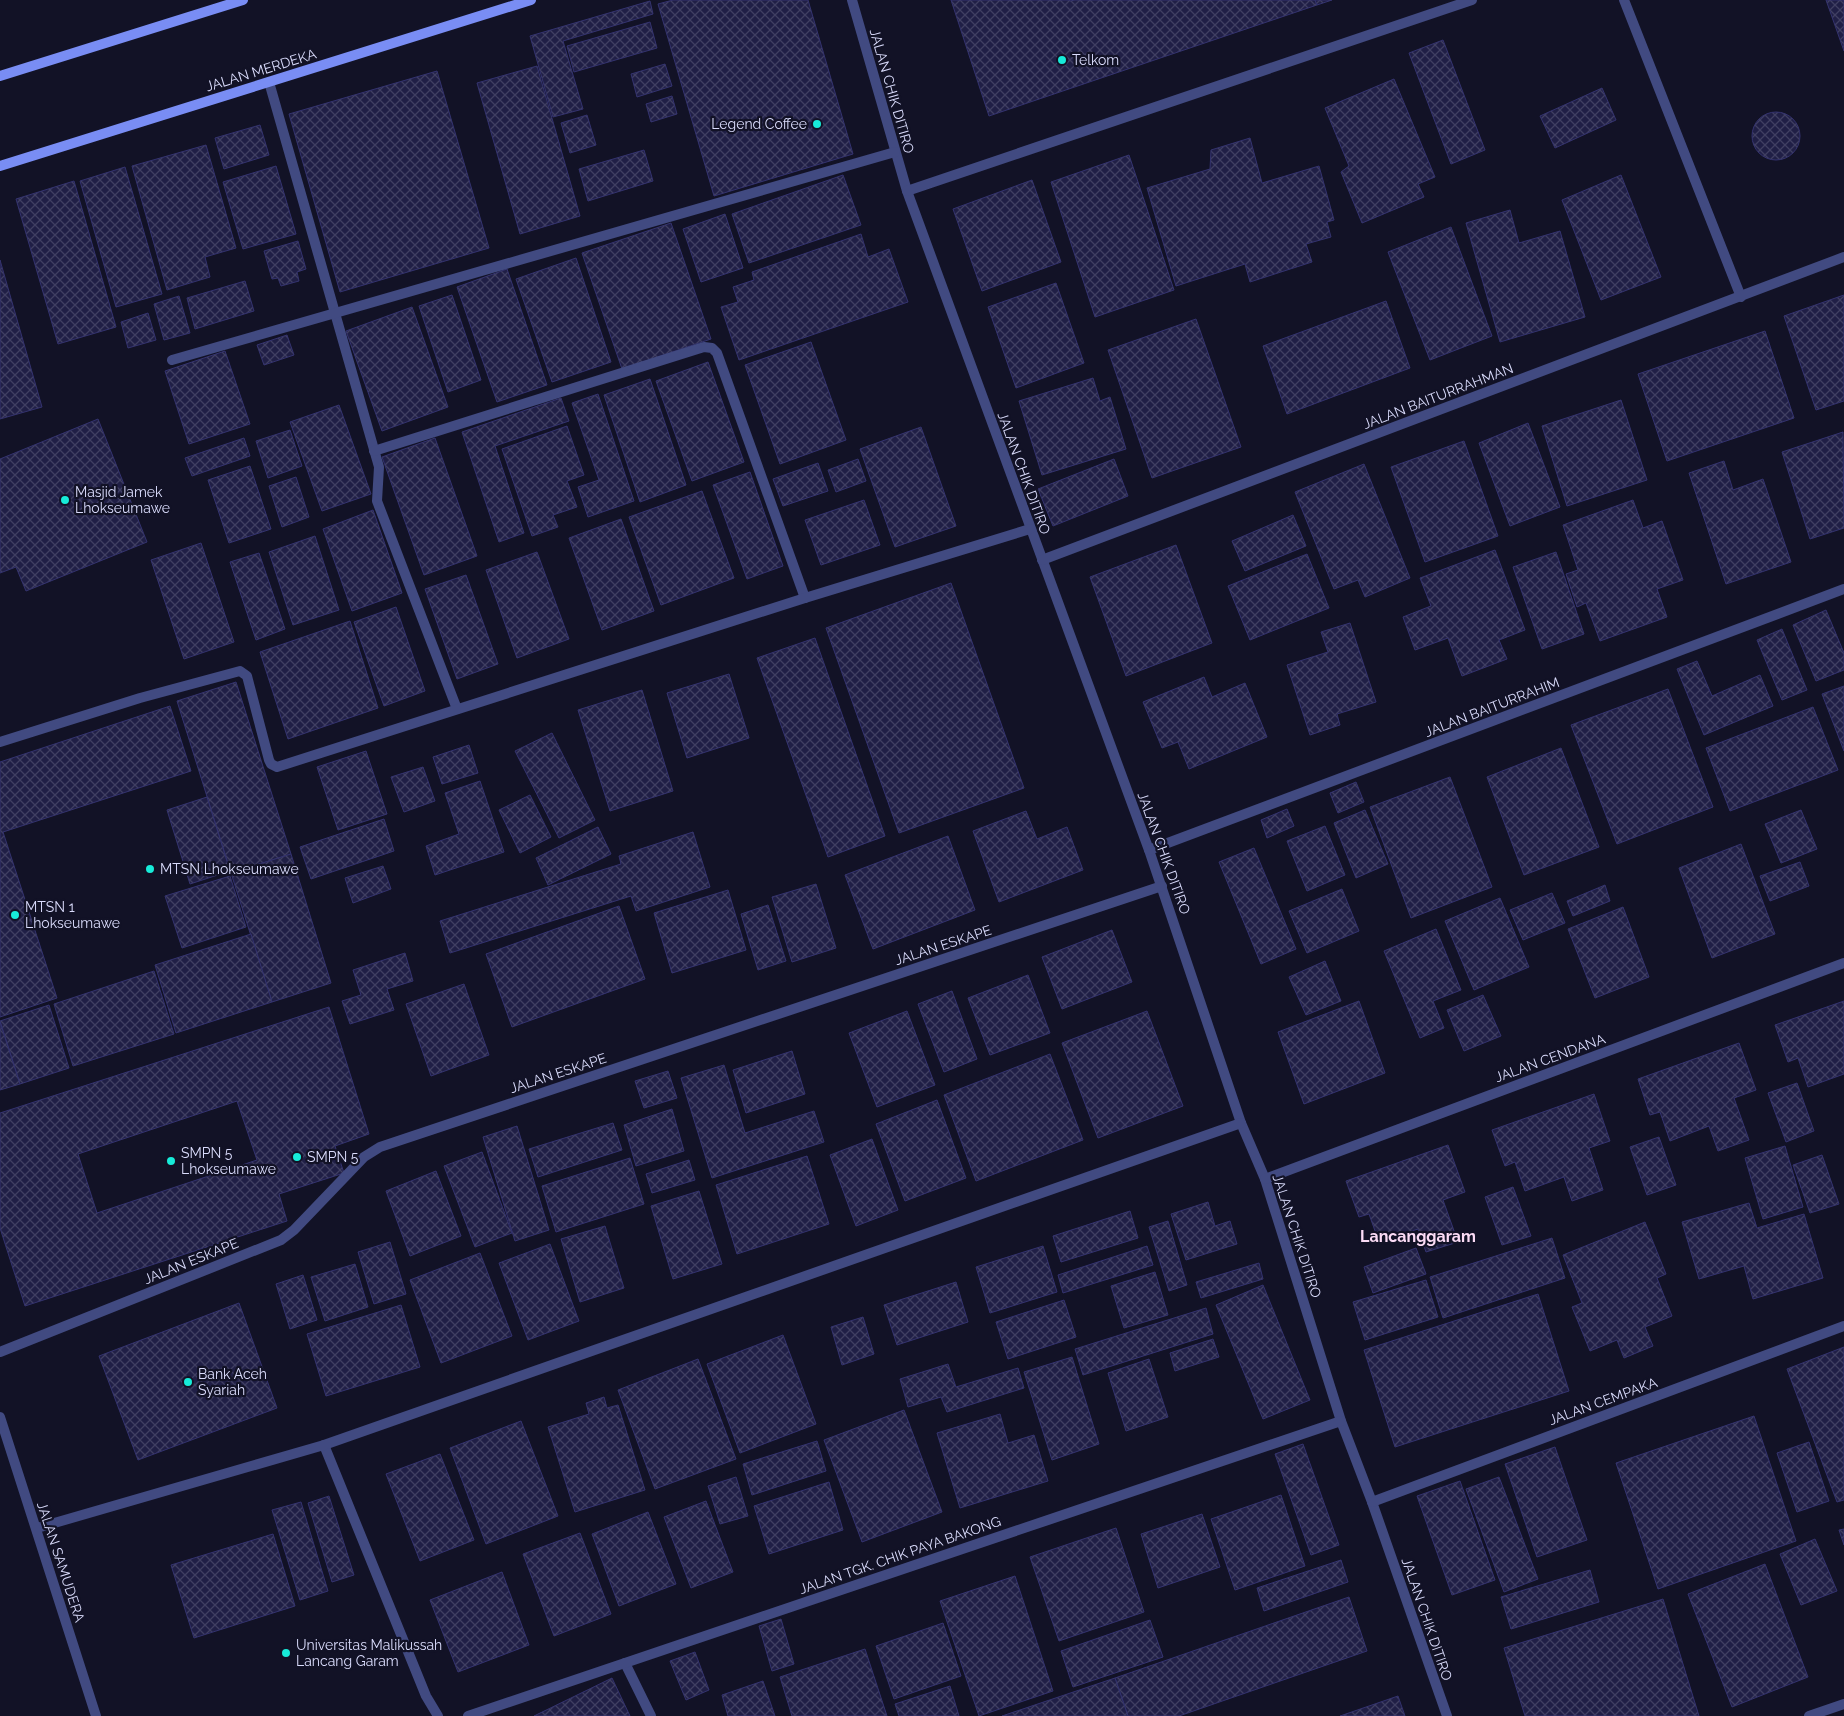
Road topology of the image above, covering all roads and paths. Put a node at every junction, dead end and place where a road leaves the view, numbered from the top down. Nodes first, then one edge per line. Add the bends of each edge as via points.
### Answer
1 (243, 0) edge
2 (531, 0) edge
3 (852, 0) edge
4 (1472, 0) edge
5 (1624, 0) edge
6 (0, 76) edge
7 (269, 82) junction
8 (895, 152) junction
9 (0, 166) edge
10 (907, 191) junction
11 (1844, 257) edge
12 (1741, 297) junction
13 (335, 313) junction
14 (172, 360) dead end
15 (374, 451) junction
16 (1030, 529) junction
17 (1042, 560) junction
18 (1844, 589) edge
19 (805, 598) junction
20 (457, 709) junction
21 (0, 742) edge
22 (1149, 850) junction
23 (1162, 886) junction
24 (1844, 963) edge
25 (1241, 1123) junction
26 (1265, 1179) junction
27 (1844, 1326) edge
28 (0, 1352) edge
29 (0, 1416) edge
30 (1341, 1421) junction
31 (324, 1445) junction
32 (1372, 1502) junction
33 (36, 1528) junction
34 (625, 1663) junction
35 (1844, 1704) edge
36 (96, 1716) edge
37 (438, 1716) edge
38 (468, 1716) edge
39 (651, 1716) edge
40 (1447, 1716) edge
41 (1809, 1716) edge

1 - 6 main road
2 - 7 main road, JALAN MERDEKA
3 - 8 street, JALAN CHIK DITIRO
4 - 10 street
5 - 12 street
7 - 9 main road, JALAN MERDEKA
7 - 13 street
8 - 10 street, JALAN CHIK DITIRO
8 - 13 street
10 - 16 street, JALAN CHIK DITIRO
11 - 12 street, JALAN BAITURRAHMAN
12 - 17 street, JALAN BAITURRAHMAN
13 - 14 street
13 - 15 street
15 - 19 street via 704,347 712,348 720,362
15 - 20 street via 380,467 377,501
16 - 17 street, JALAN CHIK DITIRO
16 - 19 street
17 - 22 street, JALAN CHIK DITIRO
18 - 22 street, JALAN BAITURRAHIM
19 - 20 street
20 - 21 street via 277,767 269,760 247,676 240,671
22 - 23 street, JALAN CHIK DITIRO
23 - 25 street, JALAN CHIK DITIRO
23 - 28 street, JALAN ESKAPE via 380,1147 364,1157 281,1240
24 - 26 street, JALAN CENDANA
25 - 26 street, JALAN CHIK DITIRO
25 - 31 street
26 - 30 street, JALAN CHIK DITIRO
27 - 32 street, JALAN CEMPAKA
29 - 33 street, JALAN SAMUDERA
30 - 32 street, JALAN CHIK DITIRO
30 - 34 street, JALAN TGK. CHIK PAYA BAKONG
31 - 33 street
31 - 37 street via 426,1696
32 - 40 street, JALAN CHIK DITIRO
33 - 36 street, JALAN SAMUDERA
34 - 38 street, JALAN TGK. CHIK PAYA BAKONG
34 - 39 street
35 - 41 street

